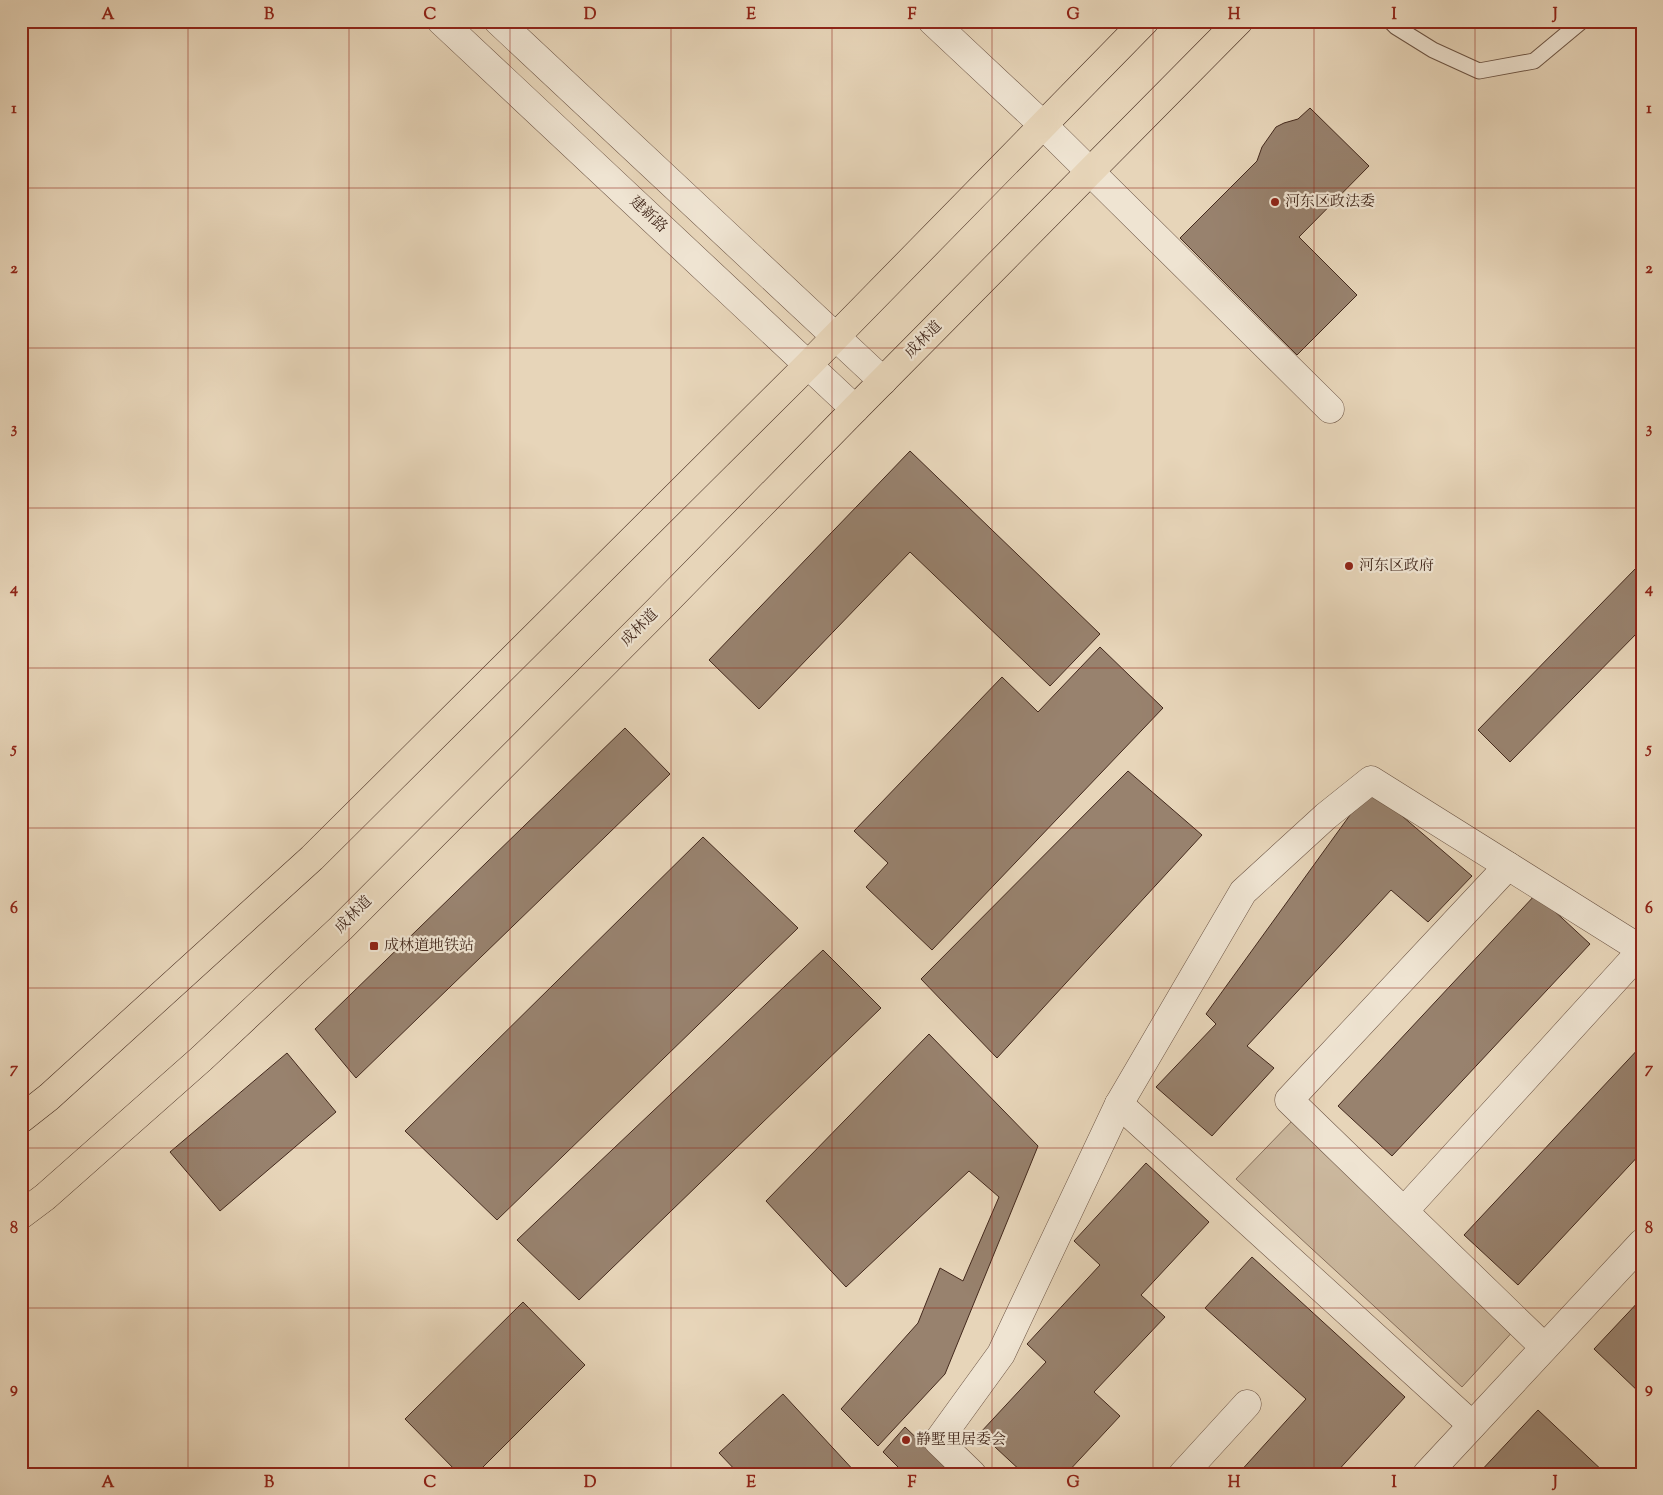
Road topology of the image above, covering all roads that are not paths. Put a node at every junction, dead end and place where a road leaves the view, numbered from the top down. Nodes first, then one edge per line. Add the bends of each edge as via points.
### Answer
1 (441, 21) edge
2 (498, 21) edge
3 (932, 21) edge
4 (1144, 21) edge
5 (1239, 21) edge
6 (1390, 21) edge
7 (1582, 21) edge
8 (1043, 125) junction
9 (1090, 171) junction
10 (834, 337) junction
11 (808, 364) junction
12 (883, 381) junction
13 (855, 409) junction
14 (1330, 409) dead end
15 (1508, 866) junction
16 (1642, 950) edge
17 (1119, 1104) junction
18 (21, 1119) edge
19 (1404, 1211) junction
20 (21, 1215) edge
21 (1642, 1243) edge
22 (1544, 1347) junction
23 (1247, 1404) dead end
24 (1472, 1425) junction
25 (972, 1474) edge
26 (1183, 1474) edge
27 (1427, 1474) edge

1 - 11 street, 建新路
2 - 10 street
3 - 8 street
4 - 8 main road
5 - 9 main road, 成林道
6 - 7 lane via 1433,50 1479,70 1534,60
8 - 9 street
8 - 10 main road
9 - 12 main road, 成林道
9 - 14 street
10 - 11 main road
10 - 12 street
11 - 13 street, 建新路
11 - 18 main road via 312,858
12 - 13 main road, 成林道
13 - 20 main road, 成林道 via 341,928 201,1059 53,1191
15 - 16 street
15 - 17 street via 1371,780 1326,816 1243,892
15 - 19 street via 1289,1100
16 - 19 street
17 - 24 street
17 - 25 street via 1002,1354 938,1441
19 - 22 street
21 - 22 street
22 - 24 street
23 - 26 street
24 - 27 street

